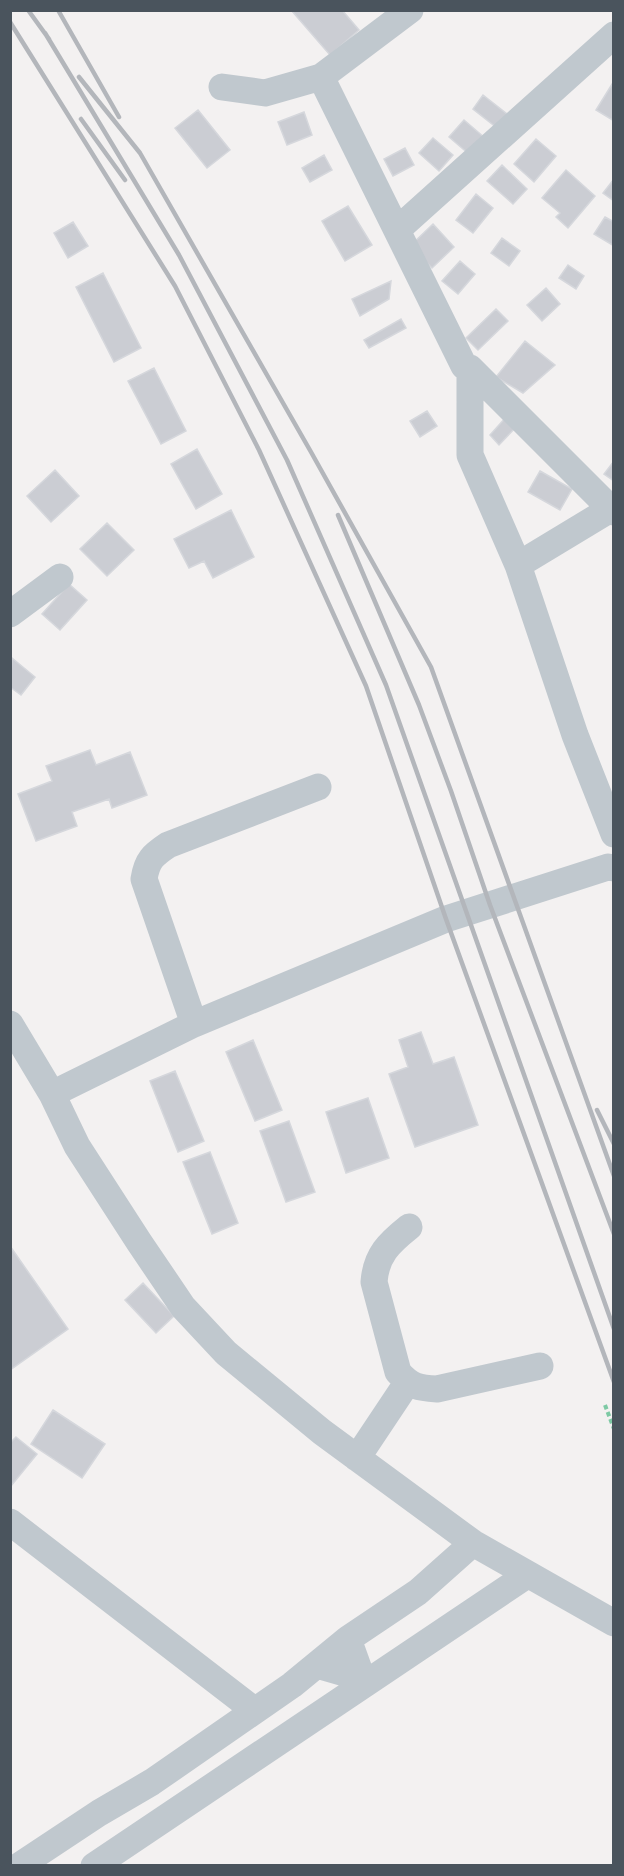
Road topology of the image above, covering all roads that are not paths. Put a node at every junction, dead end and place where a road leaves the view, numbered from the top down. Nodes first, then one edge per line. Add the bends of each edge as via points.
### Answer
1 (408, 11) edge
2 (614, 35) edge
3 (321, 77) junction
4 (222, 87) dead end
5 (397, 230) junction
6 (470, 368) junction
7 (613, 509) edge
8 (518, 565) junction
9 (60, 577) dead end
10 (10, 614) edge
11 (318, 787) dead end
12 (614, 834) edge
13 (614, 868) edge
14 (10, 1024) edge
15 (194, 1024) junction
16 (51, 1094) junction
17 (409, 1227) dead end
18 (540, 1366) dead end
19 (407, 1383) junction
20 (357, 1458) junction
21 (10, 1522) edge
22 (474, 1543) junction
23 (527, 1575) junction
24 (614, 1623) edge
25 (348, 1639) junction
26 (317, 1665) junction
27 (254, 1710) junction
28 (20, 1866) edge
29 (94, 1866) edge

1 - 3 street
2 - 5 street
3 - 4 street via 265,93
3 - 5 street
5 - 6 street via 464,366
6 - 7 street
6 - 8 street via 470,455
7 - 8 street
8 - 12 street via 575,735
9 - 10 street
11 - 15 street via 168,845 146,865 144,879
13 - 15 street via 447,919
14 - 16 street
15 - 16 street
16 - 20 street via 77,1146 183,1307 226,1353
17 - 19 street via 381,1254 374,1282 398,1372
18 - 19 street via 438,1389 421,1389
19 - 20 street
20 - 22 street
21 - 27 street
22 - 23 street
22 - 25 street via 418,1592
23 - 24 street
23 - 29 street
25 - 26 street
25 - 26 street via 362,1678
26 - 27 street
27 - 28 street via 152,1782

